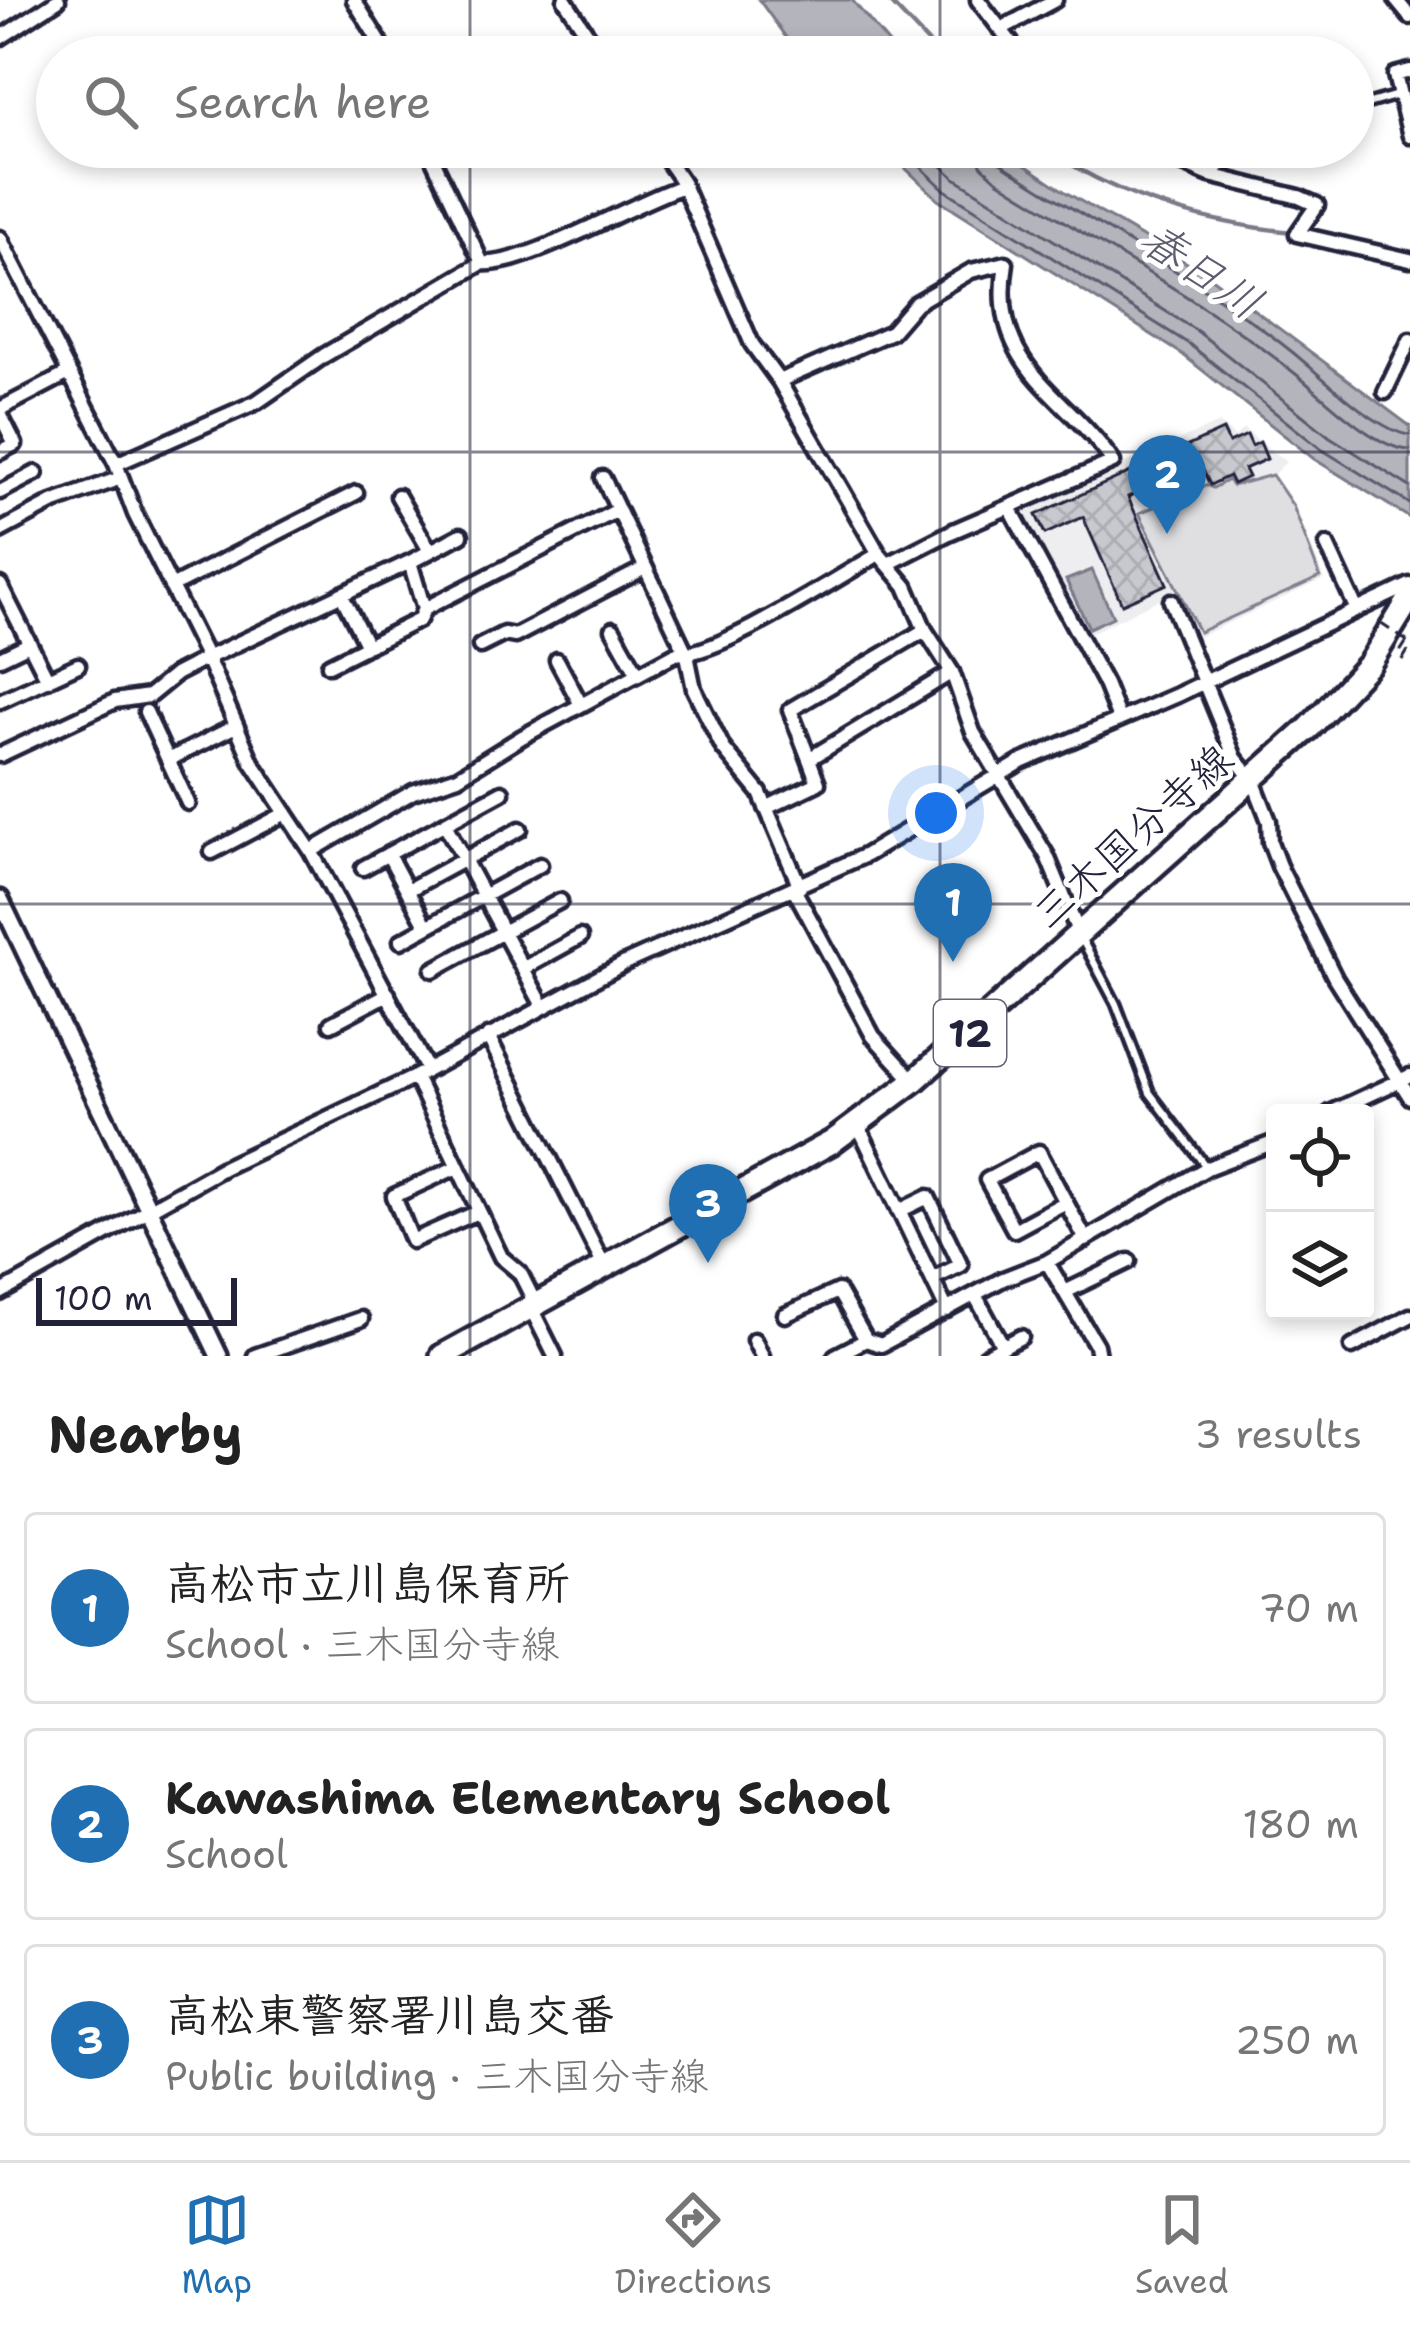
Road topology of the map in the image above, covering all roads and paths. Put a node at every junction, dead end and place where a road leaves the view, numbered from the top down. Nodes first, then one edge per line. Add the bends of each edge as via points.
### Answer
1 (58, 0) edge
2 (354, 0) edge
3 (565, 0) edge
4 (978, 0) edge
5 (1055, 0) edge
6 (1396, 0) edge
7 (1410, 17) edge
8 (1001, 28) junction
9 (376, 36) edge
10 (588, 36) edge
11 (1007, 36) edge
12 (0, 38) edge
13 (1410, 71) edge
14 (1398, 95) junction
15 (1374, 101) edge
16 (1410, 136) edge
17 (437, 168) edge
18 (673, 168) edge
19 (1192, 168) edge
20 (1223, 168) edge
21 (1210, 176) junction
22 (681, 187) junction
23 (0, 238) edge
24 (1410, 260) edge
25 (482, 263) junction
26 (1410, 340) edge
27 (69, 373) junction
28 (779, 381) junction
29 (1385, 392) dead end
30 (0, 412) edge
31 (0, 452) edge
32 (116, 464) junction
33 (36, 473) dead end
34 (121, 478) junction
35 (604, 478) dead end
36 (0, 492) edge
37 (356, 493) dead end
38 (398, 496) dead end
39 (1010, 508) junction
40 (618, 511) junction
41 (0, 531) edge
42 (461, 535) dead end
43 (1327, 545) dead end
44 (430, 551) junction
45 (883, 559) junction
46 (410, 562) junction
47 (645, 568) junction
48 (1410, 585) edge
49 (0, 586) edge
50 (172, 587) junction
51 (341, 594) junction
52 (1410, 598) edge
53 (1172, 601) dead end
54 (424, 609) junction
55 (1357, 610) junction
56 (1380, 623) dead end
57 (613, 629) dead end
58 (925, 630) junction
59 (29, 644) junction
60 (1408, 644) edge
61 (367, 646) junction
62 (481, 646) dead end
63 (687, 656) junction
64 (0, 658) edge
65 (207, 658) junction
66 (557, 660) dead end
67 (78, 665) dead end
68 (329, 665) dead end
69 (952, 673) junction
70 (638, 674) junction
71 (48, 680) junction
72 (1202, 682) junction
73 (0, 701) edge
74 (581, 705) junction
75 (146, 712) dead end
76 (1119, 718) junction
77 (236, 726) junction
78 (0, 754) edge
79 (168, 760) junction
80 (809, 760) junction
81 (997, 776) junction
82 (1253, 780) junction
83 (502, 792) dead end
84 (188, 803) dead end
85 (766, 808) junction
86 (286, 813) junction
87 (445, 824) junction
88 (520, 829) dead end
89 (311, 851) junction
90 (212, 852) dead end
91 (388, 854) junction
92 (464, 859) junction
93 (541, 865) dead end
94 (362, 868) dead end
95 (797, 888) junction
96 (408, 890) junction
97 (484, 896) junction
98 (0, 899) edge
99 (560, 901) dead end
100 (427, 927) junction
101 (504, 932) junction
102 (1080, 935) junction
103 (580, 937) dead end
104 (400, 941) dead end
105 (524, 968) junction
106 (433, 970) dead end
107 (388, 994) junction
108 (542, 1006) junction
109 (331, 1024) dead end
110 (488, 1036) junction
111 (421, 1073) junction
112 (1406, 1079) edge
113 (914, 1081) junction
114 (1410, 1097) edge
115 (1350, 1104) edge
116 (857, 1123) junction
117 (1266, 1145) edge
118 (457, 1167) junction
119 (1207, 1168) junction
120 (1066, 1202) junction
121 (148, 1209) junction
122 (899, 1211) junction
123 (478, 1212) junction
124 (1086, 1240) junction
125 (1129, 1261) dead end
126 (1047, 1262) junction
127 (605, 1268) junction
128 (932, 1280) junction
129 (0, 1292) edge
130 (1065, 1292) junction
131 (975, 1294) junction
132 (534, 1306) junction
133 (947, 1310) junction
134 (785, 1315) dead end
135 (1410, 1316) edge
136 (361, 1319) dead end
137 (1021, 1337) dead end
138 (754, 1340) dead end
139 (866, 1340) junction
140 (1003, 1346) junction
141 (1352, 1347) dead end
142 (884, 1350) edge
143 (219, 1356) edge
144 (255, 1356) edge
145 (442, 1356) edge
146 (555, 1356) edge
147 (762, 1356) edge
148 (835, 1356) edge
149 (986, 1356) edge
150 (1098, 1356) edge

1 - 12 street
2 - 9 street
3 - 10 street
4 - 8 street
5 - 8 street
6 - 7 street
8 - 11 street
13 - 14 street via 1395,75
14 - 15 lane
14 - 16 street
17 - 25 street
18 - 22 street
19 - 21 street
20 - 21 lane
21 - 24 street via 1317,206 1297,234
22 - 25 street via 546,246
22 - 28 street via 752,344
23 - 27 street
25 - 32 street via 257,402
26 - 29 street
27 - 30 street
27 - 32 street
28 - 39 street via 891,332 916,302 971,271 1006,263 1006,314 1025,366 1113,462
28 - 45 street
30 - 31 street via 15,444
32 - 34 street
33 - 36 street
34 - 41 street
34 - 50 street
35 - 40 street
37 - 50 street
38 - 44 street
39 - 45 street
39 - 76 street
40 - 47 street
40 - 54 street
42 - 44 street
43 - 55 street
44 - 46 street
45 - 58 street via 906,586
45 - 63 street
46 - 51 street
46 - 54 street
47 - 62 street via 515,637
47 - 63 street
48 - 55 street
49 - 59 street
50 - 65 street
51 - 61 street
51 - 65 street
52 - 82 main road, 三木国分寺線 / 12 via 1370,664
53 - 72 street
54 - 61 street
55 - 72 street
56 - 60 path, bridge
57 - 70 street
58 - 69 street
58 - 80 street via 790,710
59 - 64 street
59 - 71 street
61 - 68 street
63 - 70 street via 677,653
63 - 85 street via 723,748
65 - 77 street
65 - 78 street via 149,696 115,701
66 - 74 street
67 - 71 street
69 - 80 street
69 - 81 street
70 - 74 street
71 - 73 street
72 - 76 street
72 - 82 street
74 - 89 street
75 - 79 street
76 - 81 street
77 - 79 street
77 - 86 street
79 - 84 street
80 - 85 street via 818,783
81 - 95 street
81 - 102 street via 1047,856
82 - 102 main road, 三木国分寺線 / 12
82 - 112 street via 1279,866 1335,978
83 - 87 street
85 - 95 street
86 - 89 street
86 - 90 street
87 - 91 street
87 - 92 street
88 - 92 street
89 - 107 street
91 - 94 street
91 - 96 street
92 - 96 street
92 - 97 street
93 - 97 street
95 - 108 street
95 - 113 street via 873,1036
96 - 100 street
97 - 100 street
97 - 101 street
98 - 121 street
99 - 101 street
100 - 104 street
101 - 105 street
101 - 106 street
102 - 113 main road, 三木国分寺線 / 12
102 - 119 lane via 1150,1093
103 - 105 street
105 - 108 street
107 - 109 street
107 - 111 street
108 - 110 street
110 - 111 street
110 - 127 street
111 - 118 street
111 - 121 street
112 - 114 street
112 - 115 street
113 - 116 main road, 三木国分寺線 / 12
116 - 122 street
116 - 127 main road, 三木国分寺線 / 12
117 - 119 street
118 - 123 street
118 - 123 street via 394,1196 412,1240
119 - 124 street
120 - 120 street via 1039,1152 987,1180 1014,1230
120 - 124 street
121 - 129 street
121 - 143 street
122 - 128 street
122 - 128 street via 928,1197 961,1265
123 - 132 street
124 - 126 street
125 - 130 street
126 - 130 street
126 - 131 street
127 - 132 main road, 三木国分寺線 / 12
128 - 133 street
130 - 150 street
131 - 133 street
131 - 140 street
132 - 145 main road, 三木国分寺線 / 12
132 - 146 street
133 - 142 street
134 - 139 street via 838,1291
135 - 141 street
136 - 144 street
137 - 140 street
138 - 147 street
139 - 142 street
139 - 148 street
140 - 149 street

